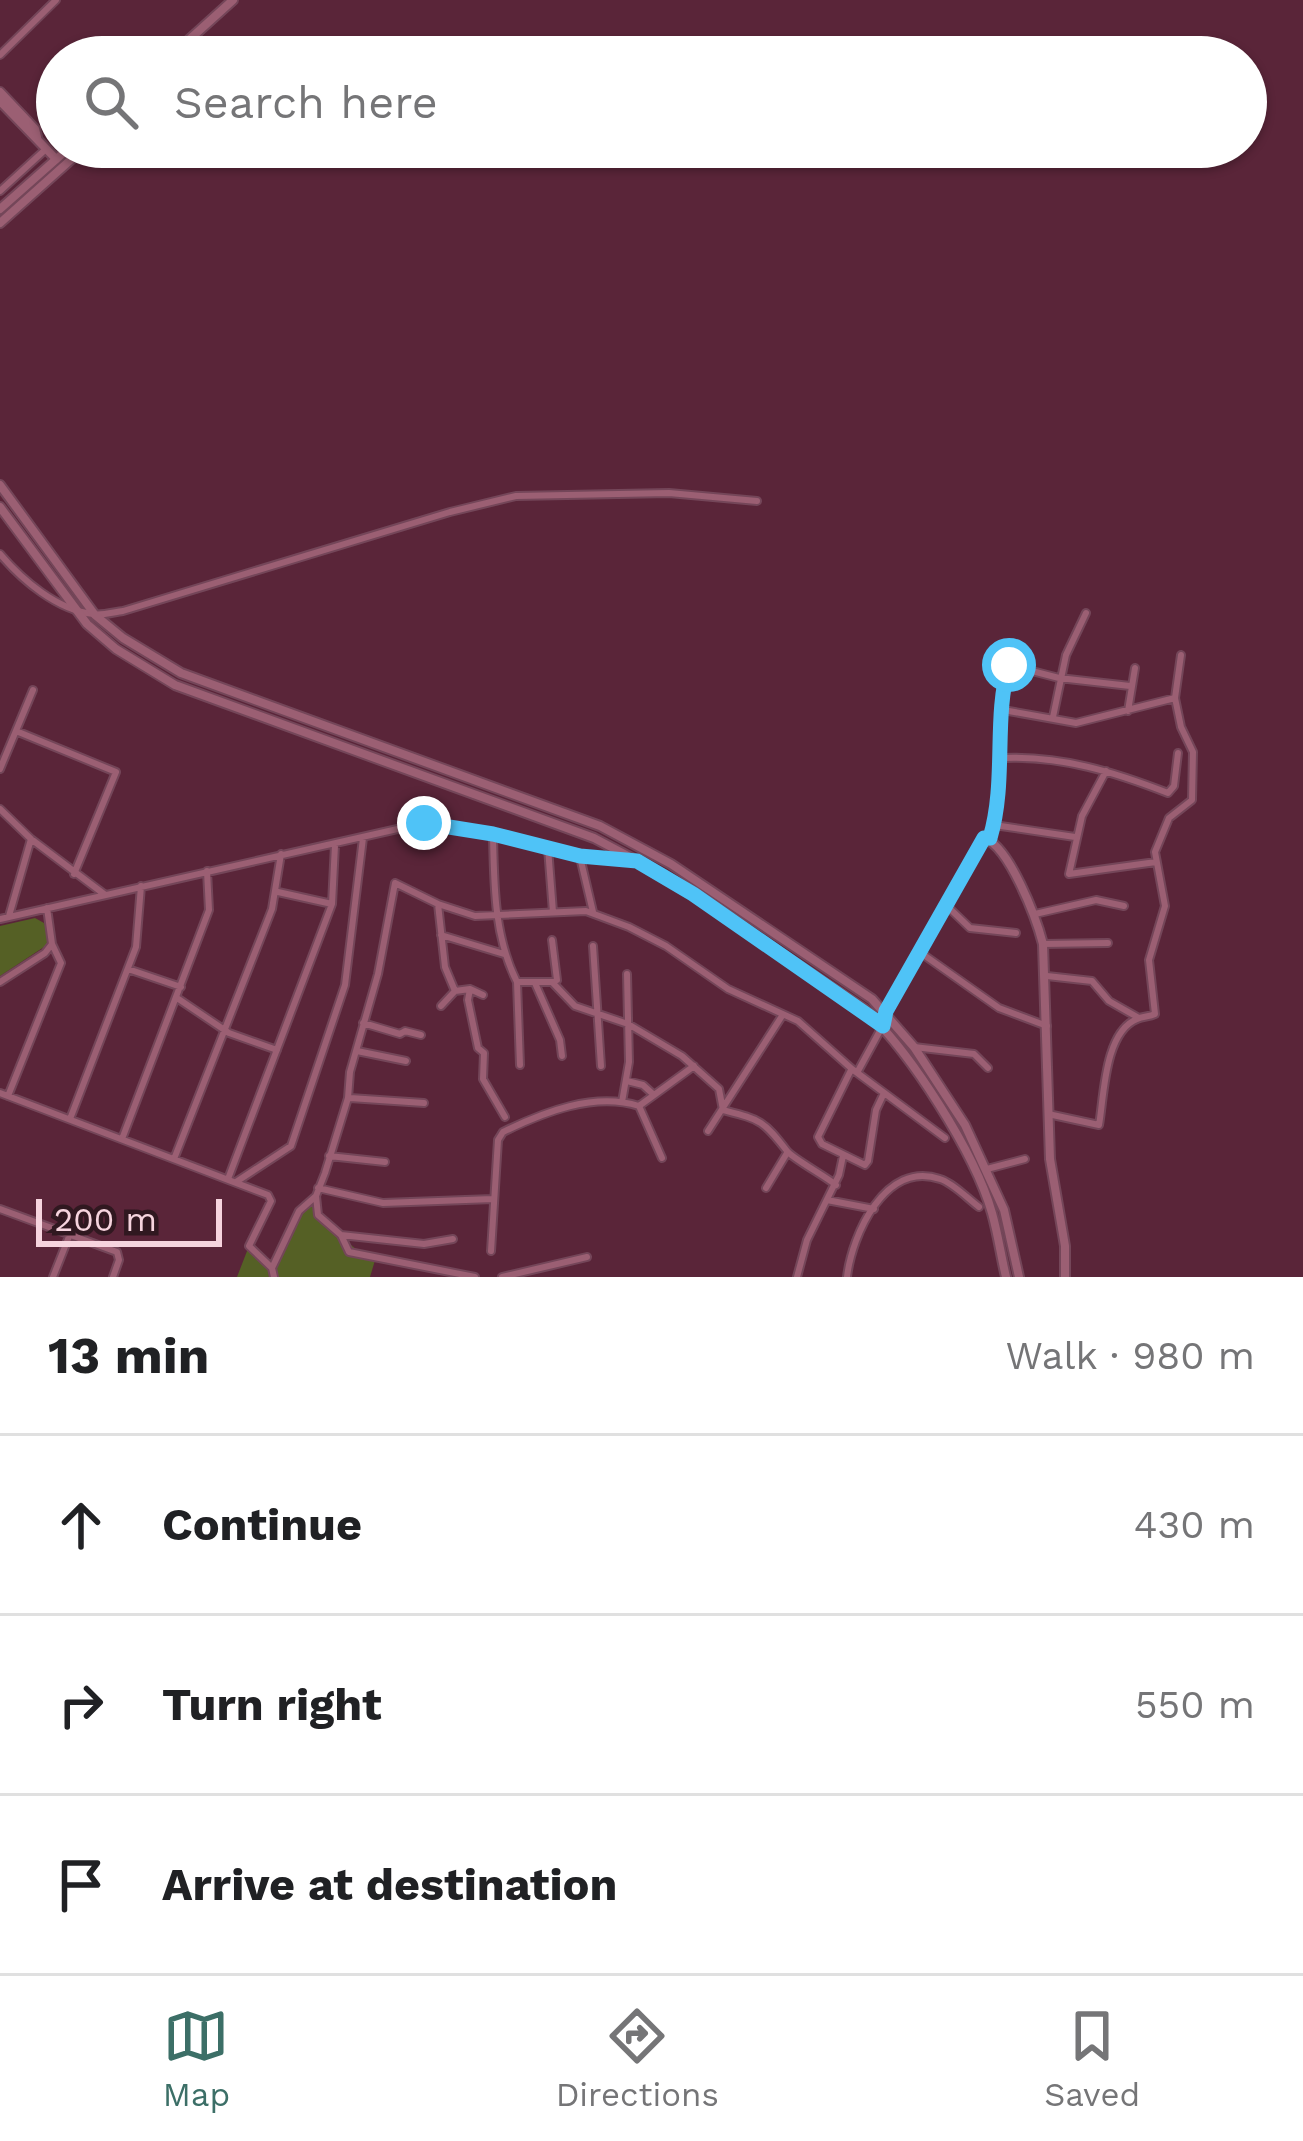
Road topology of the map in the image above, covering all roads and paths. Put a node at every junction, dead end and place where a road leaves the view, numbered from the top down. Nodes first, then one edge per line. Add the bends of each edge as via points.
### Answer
1 (56, 0) edge
2 (233, 0) edge
3 (193, 36) edge
4 (0, 55) edge
5 (0, 92) edge
6 (0, 101) edge
7 (25, 123) junction
8 (36, 136) edge
9 (36, 158) edge
10 (46, 168) edge
11 (62, 168) edge
12 (0, 191) edge
13 (0, 209) edge
14 (0, 223) edge
15 (0, 485) edge
16 (758, 501) dead end
17 (0, 507) edge
18 (0, 554) edge
19 (70, 607) junction
20 (1086, 613) dead end
21 (95, 615) junction
22 (1181, 655) dead end
23 (1136, 668) dead end
24 (1059, 677) junction
25 (1130, 686) junction
26 (33, 690) dead end
27 (1174, 698) junction
28 (1003, 710) junction
29 (1128, 711) junction
30 (1052, 719) junction
31 (16, 730) junction
32 (1178, 753) dead end
33 (1003, 758) junction
34 (0, 769) edge
35 (1107, 770) junction
36 (0, 809) edge
37 (994, 825) junction
38 (493, 834) junction
39 (1076, 837) junction
40 (363, 838) junction
41 (987, 838) junction
42 (31, 839) junction
43 (335, 845) junction
44 (548, 848) junction
45 (281, 854) junction
46 (580, 856) junction
47 (637, 861) junction
48 (1156, 862) junction
49 (207, 872) junction
50 (74, 874) junction
51 (141, 886) junction
52 (277, 892) junction
53 (105, 894) junction
54 (332, 904) junction
55 (438, 904) junction
56 (947, 905) junction
57 (1124, 906) dead end
58 (47, 908) junction
59 (553, 912) junction
60 (592, 912) junction
61 (1035, 914) junction
62 (498, 915) junction
63 (4, 918) edge
64 (1016, 933) dead end
65 (441, 935) junction
66 (552, 940) dead end
67 (1108, 943) dead end
68 (52, 944) junction
69 (1043, 944) junction
70 (593, 946) dead end
71 (920, 952) junction
72 (504, 953) junction
73 (128, 969) junction
74 (627, 974) dead end
75 (1047, 976) junction
76 (517, 982) junction
77 (535, 982) junction
78 (552, 982) junction
79 (1, 983) edge
80 (181, 987) junction
81 (470, 989) junction
82 (454, 991) junction
83 (483, 995) dead end
84 (177, 998) junction
85 (441, 1006) dead end
86 (886, 1011) junction
87 (597, 1015) junction
88 (782, 1016) junction
89 (1139, 1018) junction
90 (363, 1023) junction
91 (628, 1024) junction
92 (1046, 1025) junction
93 (883, 1026) junction
94 (224, 1030) junction
95 (421, 1036) dead end
96 (914, 1047) junction
97 (277, 1050) junction
98 (356, 1051) junction
99 (562, 1057) dead end
100 (406, 1061) dead end
101 (520, 1065) dead end
102 (601, 1066) dead end
103 (694, 1066) junction
104 (988, 1068) dead end
105 (855, 1070) junction
106 (627, 1082) junction
107 (884, 1094) junction
108 (4, 1095) edge
109 (654, 1095) junction
110 (348, 1098) junction
111 (622, 1102) junction
112 (424, 1103) dead end
113 (639, 1106) junction
114 (722, 1109) junction
115 (1048, 1114) junction
116 (505, 1117) dead end
117 (70, 1119) junction
118 (708, 1132) dead end
119 (945, 1138) dead end
120 (122, 1139) junction
121 (787, 1153) junction
122 (329, 1156) junction
123 (843, 1156) junction
124 (662, 1158) dead end
125 (174, 1159) junction
126 (1024, 1159) dead end
127 (386, 1162) dead end
128 (987, 1169) junction
129 (232, 1181) junction
130 (836, 1185) junction
131 (766, 1188) dead end
132 (317, 1192) junction
133 (494, 1198) junction
134 (827, 1200) junction
135 (979, 1207) dead end
136 (0, 1209) edge
137 (874, 1209) junction
138 (70, 1234) junction
139 (341, 1235) junction
140 (453, 1239) dead end
141 (491, 1252) dead end
142 (587, 1257) dead end
143 (273, 1273) edge
144 (53, 1277) edge
145 (113, 1277) edge
146 (476, 1277) edge
147 (502, 1277) edge
148 (797, 1277) edge
149 (847, 1277) edge
150 (1006, 1277) edge
151 (1019, 1277) edge
152 (1065, 1277) edge

1 - 4 street
2 - 3 main road
5 - 7 main road
6 - 7 main road
7 - 8 main road
9 - 12 street
10 - 13 main road
11 - 14 main road
15 - 21 main road
16 - 21 street via 516,496
17 - 19 main road
18 - 19 street
19 - 21 street
19 - 47 main road via 116,649 175,685 555,823
20 - 24 street
21 - 86 main road via 181,673 600,826 700,883
22 - 27 street
23 - 25 street
24 - 25 street
24 - 28 street via 1009,665
24 - 30 street
25 - 29 street
26 - 31 street
27 - 29 street
27 - 48 street via 1193,752 1194,789 1168,818
28 - 30 street
28 - 33 street
29 - 30 street via 1076,723
31 - 34 street
31 - 50 street via 116,772
32 - 35 street via 1168,793
33 - 35 street
33 - 37 street
35 - 39 street
36 - 42 street
37 - 39 street
37 - 41 street
38 - 40 street via 424,823
38 - 44 street
38 - 62 street
39 - 48 street via 1070,875
40 - 43 street
40 - 129 street via 345,985 291,1146
41 - 56 street
41 - 61 main road via 1000,847
42 - 50 street
42 - 63 street
43 - 45 street
43 - 54 street
44 - 46 street
44 - 59 street
45 - 49 street
45 - 52 street
46 - 47 street
46 - 60 street
47 - 93 main road
48 - 89 street via 1165,906 1149,960 1155,1014
49 - 51 street
49 - 80 street via 209,910
50 - 53 street
51 - 53 street
51 - 73 street
52 - 54 street
52 - 94 street
53 - 58 street
54 - 97 street
55 - 62 street
55 - 65 street
55 - 90 street via 392,886
56 - 64 street via 967,926
56 - 71 street
57 - 61 street via 1096,900
58 - 63 street
58 - 68 street
59 - 60 street
59 - 62 street
60 - 88 street via 667,946
61 - 69 main road
62 - 72 street
65 - 72 street
65 - 82 street
66 - 78 street
67 - 69 street
68 - 79 street
68 - 108 street via 61,963
69 - 75 main road
70 - 87 street
71 - 86 street
71 - 92 street via 999,1008
72 - 76 street
73 - 80 street
73 - 117 street
74 - 91 street
75 - 89 street via 1092,981
75 - 92 main road
76 - 77 street
76 - 101 street
77 - 78 street
77 - 99 street
78 - 87 street
80 - 84 street
81 - 82 street
81 - 83 street
81 - 116 street via 483,1079
82 - 85 street
84 - 94 street
84 - 120 street
86 - 93 street
86 - 96 main road
87 - 91 street
87 - 102 street
88 - 105 street
88 - 114 street
89 - 115 street via 1106,1068 1100,1124
90 - 95 street
90 - 98 street
91 - 103 street
91 - 106 street
92 - 115 main road
93 - 105 street
93 - 150 main road via 976,1174
94 - 97 street
94 - 125 street
96 - 104 street via 974,1054
96 - 128 main road
97 - 129 street
98 - 100 street
98 - 110 street
103 - 109 street
103 - 114 street via 718,1089
105 - 107 street
105 - 123 street via 818,1137
106 - 109 street
106 - 111 street
107 - 119 street
107 - 123 street via 868,1161
108 - 117 street
109 - 113 street
110 - 112 street
110 - 122 street
111 - 113 street
111 - 133 street via 574,1106 502,1132
113 - 124 street
114 - 118 street
114 - 121 street via 773,1129
115 - 152 main road
117 - 120 street
120 - 125 street
121 - 130 street
121 - 131 street
122 - 127 street
122 - 132 street
123 - 130 street
125 - 129 street
126 - 128 street
128 - 151 main road
129 - 143 street via 271,1202 249,1246
130 - 134 street
132 - 133 street via 383,1204
132 - 139 street via 318,1215
132 - 143 street via 299,1211
133 - 141 street
134 - 137 street
134 - 148 street
135 - 137 street via 935,1178 901,1180
136 - 138 street
137 - 149 street
138 - 144 street
138 - 145 street via 117,1252
139 - 140 street via 424,1244
139 - 146 street via 351,1253
142 - 147 street

